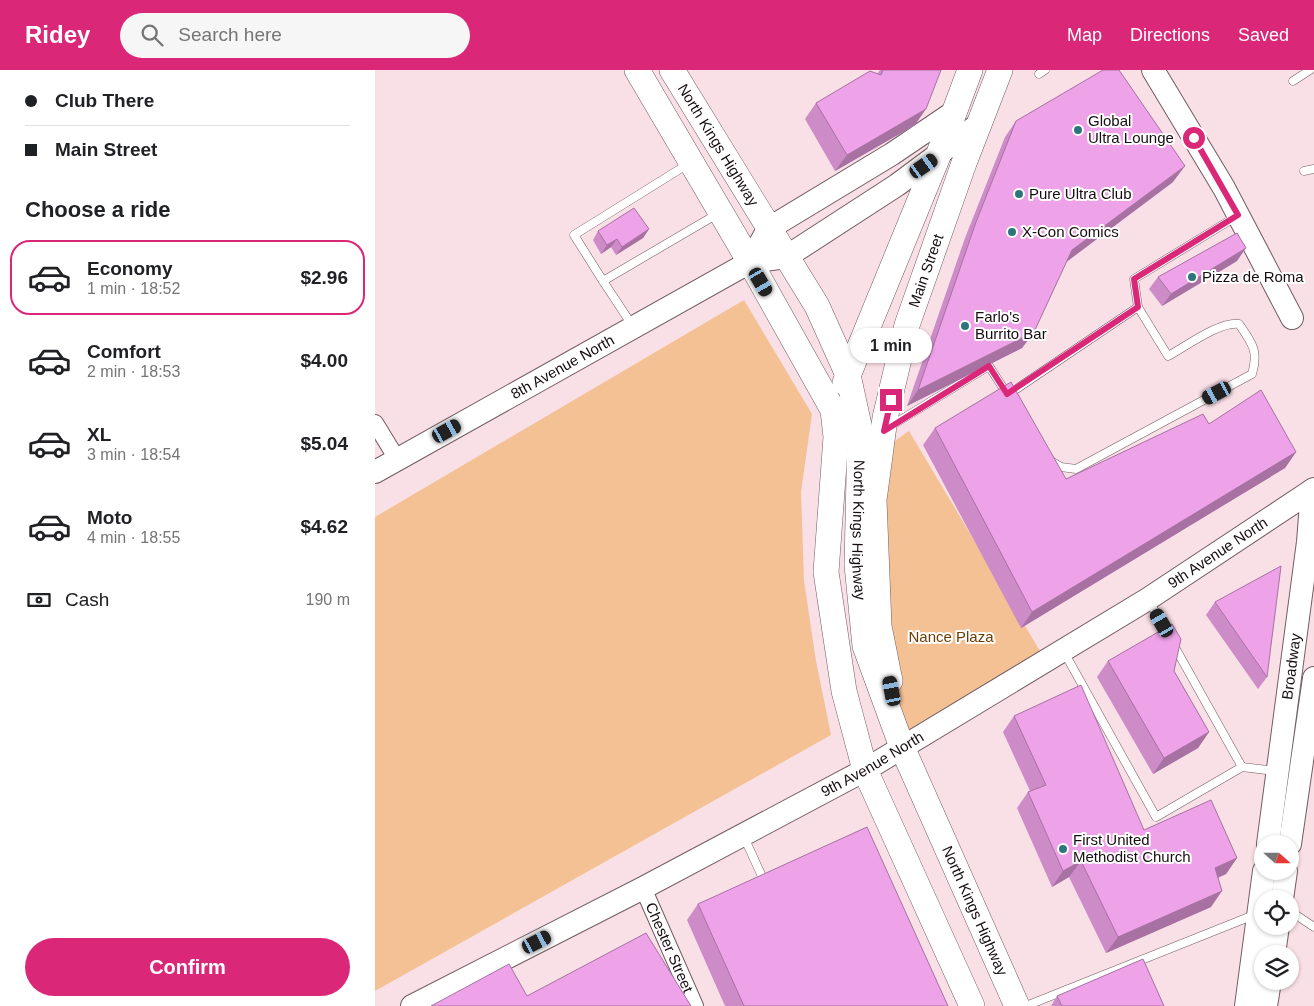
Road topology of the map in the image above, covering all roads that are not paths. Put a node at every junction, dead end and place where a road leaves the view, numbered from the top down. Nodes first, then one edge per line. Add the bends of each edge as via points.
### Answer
1 (637, 70) edge
2 (671, 70) edge
3 (970, 70) edge
4 (1000, 70) edge
5 (1153, 70) edge
6 (1310, 70) edge
7 (1293, 81) dead end
8 (953, 112) junction
9 (979, 124) junction
10 (938, 156) junction
11 (691, 162) junction
12 (1314, 169) edge
13 (1304, 170) dead end
14 (721, 212) junction
15 (1238, 215) junction
16 (768, 229) junction
17 (786, 256) junction
18 (750, 262) junction
19 (603, 281) junction
20 (1138, 307) junction
21 (1292, 318) dead end
22 (633, 327) junction
23 (848, 375) junction
24 (833, 410) junction
25 (375, 423) edge
26 (884, 431) junction
27 (1043, 452) edge
28 (397, 459) junction
29 (375, 472) edge
30 (1313, 489) edge
31 (1148, 599) junction
32 (1063, 650) junction
33 (1314, 678) edge
34 (902, 747) junction
35 (1242, 768) junction
36 (865, 770) junction
37 (1277, 772) junction
38 (743, 835) junction
39 (1269, 835) edge
40 (1291, 835) edge
41 (766, 885) edge
42 (643, 888) junction
43 (1254, 915) edge
44 (1299, 916) edge
45 (1314, 927) edge
46 (1257, 935) edge
47 (1269, 990) edge
48 (412, 1006) edge
49 (695, 1006) edge
50 (972, 1006) edge
51 (1017, 1006) edge
52 (1026, 1006) edge
53 (1246, 1006) edge
54 (1266, 1006) edge

1 - 11 main road, North Kings Highway
2 - 16 main road, North Kings Highway
3 - 8 main road, Main Street
4 - 9 main road, Main Street
5 - 15 street
6 - 7 lane
8 - 10 main road, Main Street
8 - 16 street via 892,154
9 - 10 street
9 - 26 main road, Main Street via 907,325
10 - 17 street
10 - 23 main road, Main Street
11 - 14 main road, North Kings Highway
11 - 19 lane via 574,235
12 - 13 lane
14 - 18 main road, North Kings Highway
14 - 19 lane
15 - 20 lane via 1134,279
15 - 21 street
16 - 17 main road, North Kings Highway
16 - 18 street
17 - 18 street
17 - 23 main road, North Kings Highway via 817,306
18 - 22 street, 8th Avenue North
18 - 24 main road, North Kings Highway
19 - 22 lane
20 - 26 lane via 1010,398 989,366
20 - 27 lane via 1168,356 1230,323 1239,324 1253,344 1256,359 1251,374 1077,469 1061,467 1048,460
22 - 28 street, 8th Avenue North
23 - 24 main road, Main Street
23 - 34 main road, North Kings Highway via 860,430 857,565 865,646
24 - 36 main road, North Kings Highway via 836,437 826,572 844,691
25 - 28 street
26 - 34 main road, Main Street via 874,500 879,626
28 - 29 street, 8th Avenue North
30 - 31 street, 9th Avenue North
30 - 37 street, Broadway
31 - 32 street, 9th Avenue North
31 - 35 lane
32 - 34 street, 9th Avenue North
32 - 35 lane via 1156,817
33 - 40 street, Broadway
34 - 36 street, 9th Avenue North
34 - 51 main road, North Kings Highway
35 - 37 lane
36 - 38 street, 9th Avenue North
36 - 50 main road, North Kings Highway
37 - 39 street, Broadway
38 - 41 lane
38 - 42 street, 9th Avenue North
42 - 48 street, 9th Avenue North
42 - 49 street, Chester Street
43 - 52 lane
44 - 45 lane
46 - 53 street
47 - 54 street

